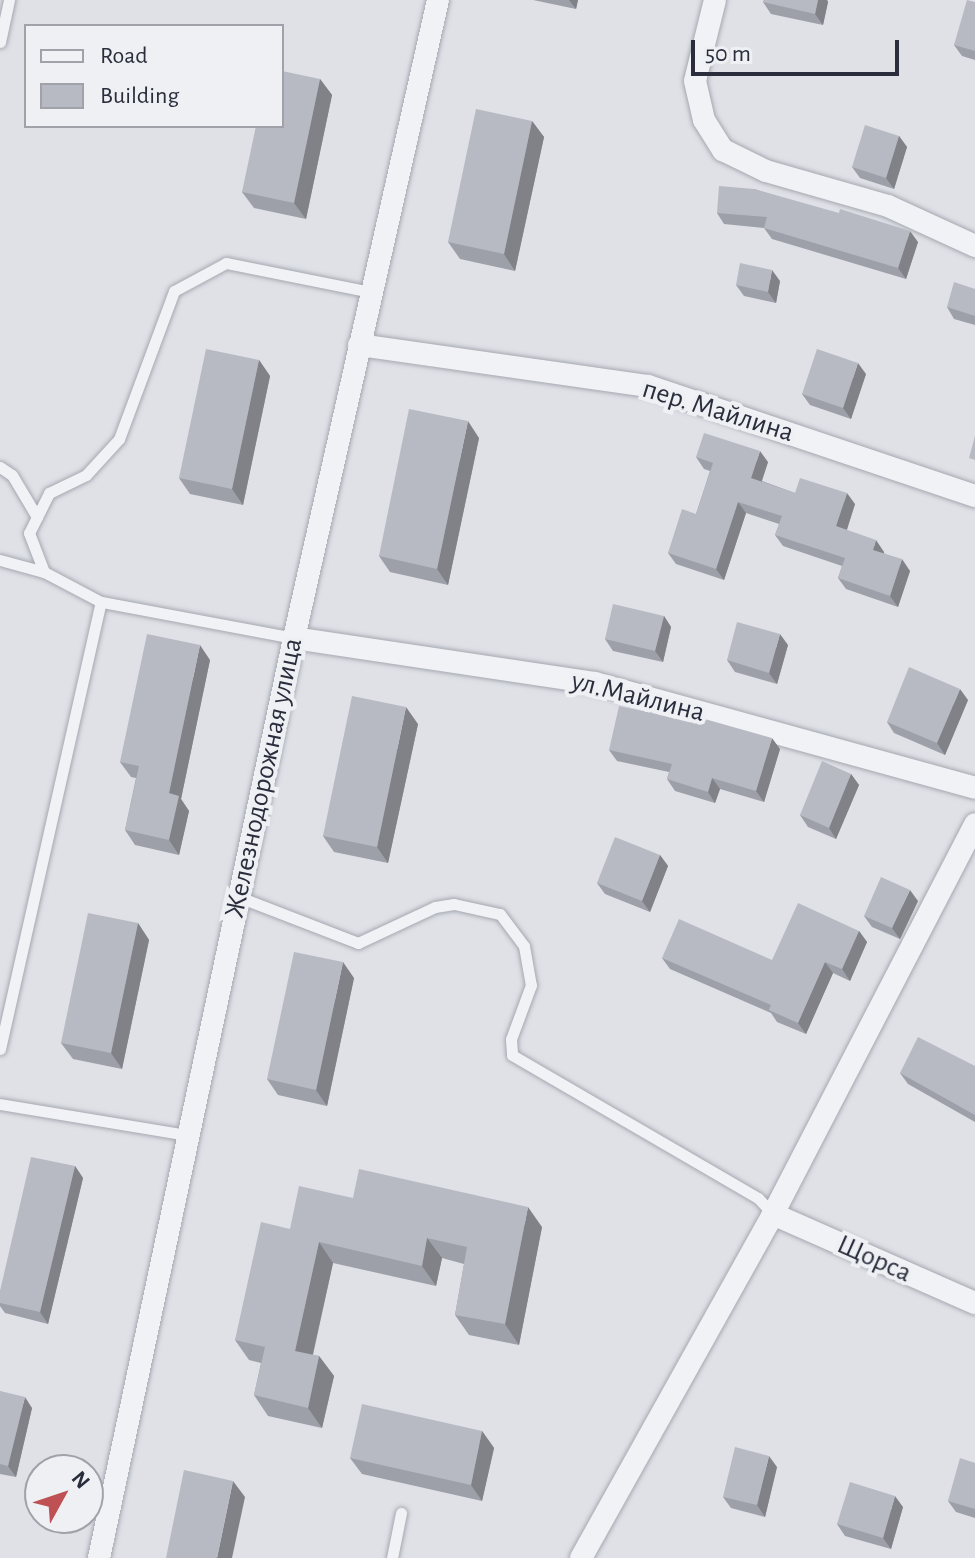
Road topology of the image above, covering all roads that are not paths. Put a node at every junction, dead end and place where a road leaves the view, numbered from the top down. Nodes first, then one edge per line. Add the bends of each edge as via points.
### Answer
1 (9, 0) edge
2 (438, 0) edge
3 (715, 0) edge
4 (0, 42) edge
5 (975, 246) edge
6 (371, 292) junction
7 (359, 345) junction
8 (0, 467) edge
9 (975, 496) edge
10 (37, 517) junction
11 (0, 560) edge
12 (44, 572) junction
13 (101, 602) junction
14 (294, 638) junction
15 (975, 788) edge
16 (975, 824) edge
17 (239, 897) junction
18 (0, 1049) edge
19 (0, 1104) edge
20 (188, 1135) junction
21 (773, 1214) junction
22 (975, 1303) edge
23 (401, 1513) dead end
24 (99, 1558) edge
25 (392, 1558) edge
26 (581, 1558) edge

1 - 4 lane
2 - 6 street, Железнодорожная улица
3 - 5 street via 695,81 704,120 723,150 766,171 888,206
6 - 7 street, Железнодорожная улица
6 - 10 lane via 226,263 174,291 119,439 86,475 49,493
7 - 9 street, пер. Майлина via 648,386
7 - 14 street, Железнодорожная улица
8 - 10 lane via 12,475
10 - 12 lane via 29,533
11 - 12 lane
12 - 13 lane
13 - 14 lane
13 - 18 lane
14 - 15 street, ул.Майлина via 595,683
14 - 17 street, Железнодорожная улица
16 - 21 street
17 - 20 street, Железнодорожная улица
17 - 21 lane via 358,943 435,907 454,904 500,914 524,946 531,985 511,1039 512,1055 758,1198
19 - 20 lane
20 - 24 street, Железнодорожная улица
21 - 22 street, Щорса
21 - 26 street
23 - 25 lane

